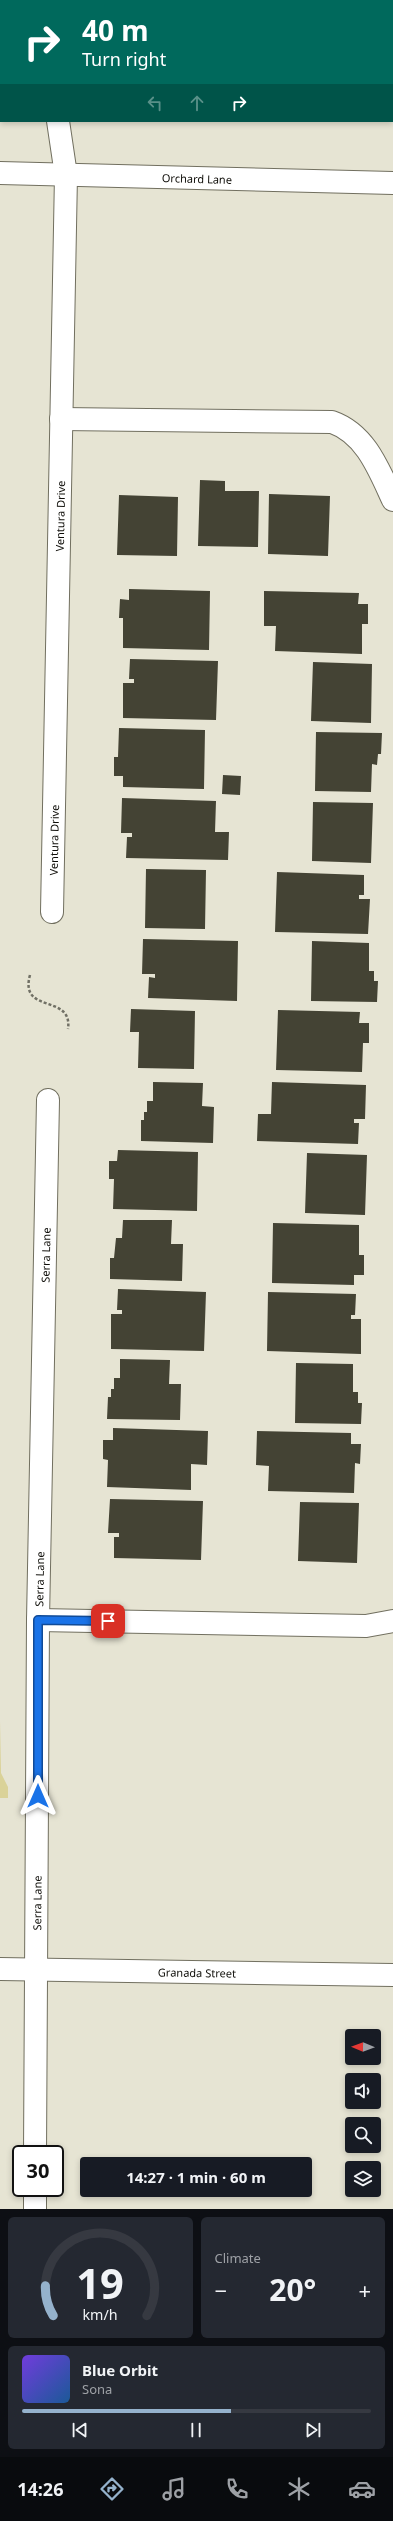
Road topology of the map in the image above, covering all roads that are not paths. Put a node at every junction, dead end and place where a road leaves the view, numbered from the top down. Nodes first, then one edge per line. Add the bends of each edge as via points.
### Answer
1 (58, 122) edge
2 (0, 173) edge
3 (66, 175) junction
4 (393, 184) edge
5 (61, 419) junction
6 (393, 500) edge
7 (52, 912) dead end
8 (48, 1100) dead end
9 (38, 1620) junction
10 (393, 1621) edge
11 (0, 1969) edge
12 (35, 1970) junction
13 (393, 1975) edge
14 (35, 2145) edge
15 (35, 2197) edge
16 (35, 2209) edge

1 - 3 street, Ventura Drive
2 - 3 street, Orchard Lane
3 - 4 street, Orchard Lane
3 - 5 street, Ventura Drive
5 - 6 street via 332,422 345,427 362,443 376,464
5 - 7 street, Ventura Drive
8 - 9 street, Serra Lane
9 - 10 street via 366,1626
9 - 12 street, Serra Lane
11 - 12 street, Granada Street
12 - 13 street, Granada Street
12 - 14 street, Serra Lane
15 - 16 street

